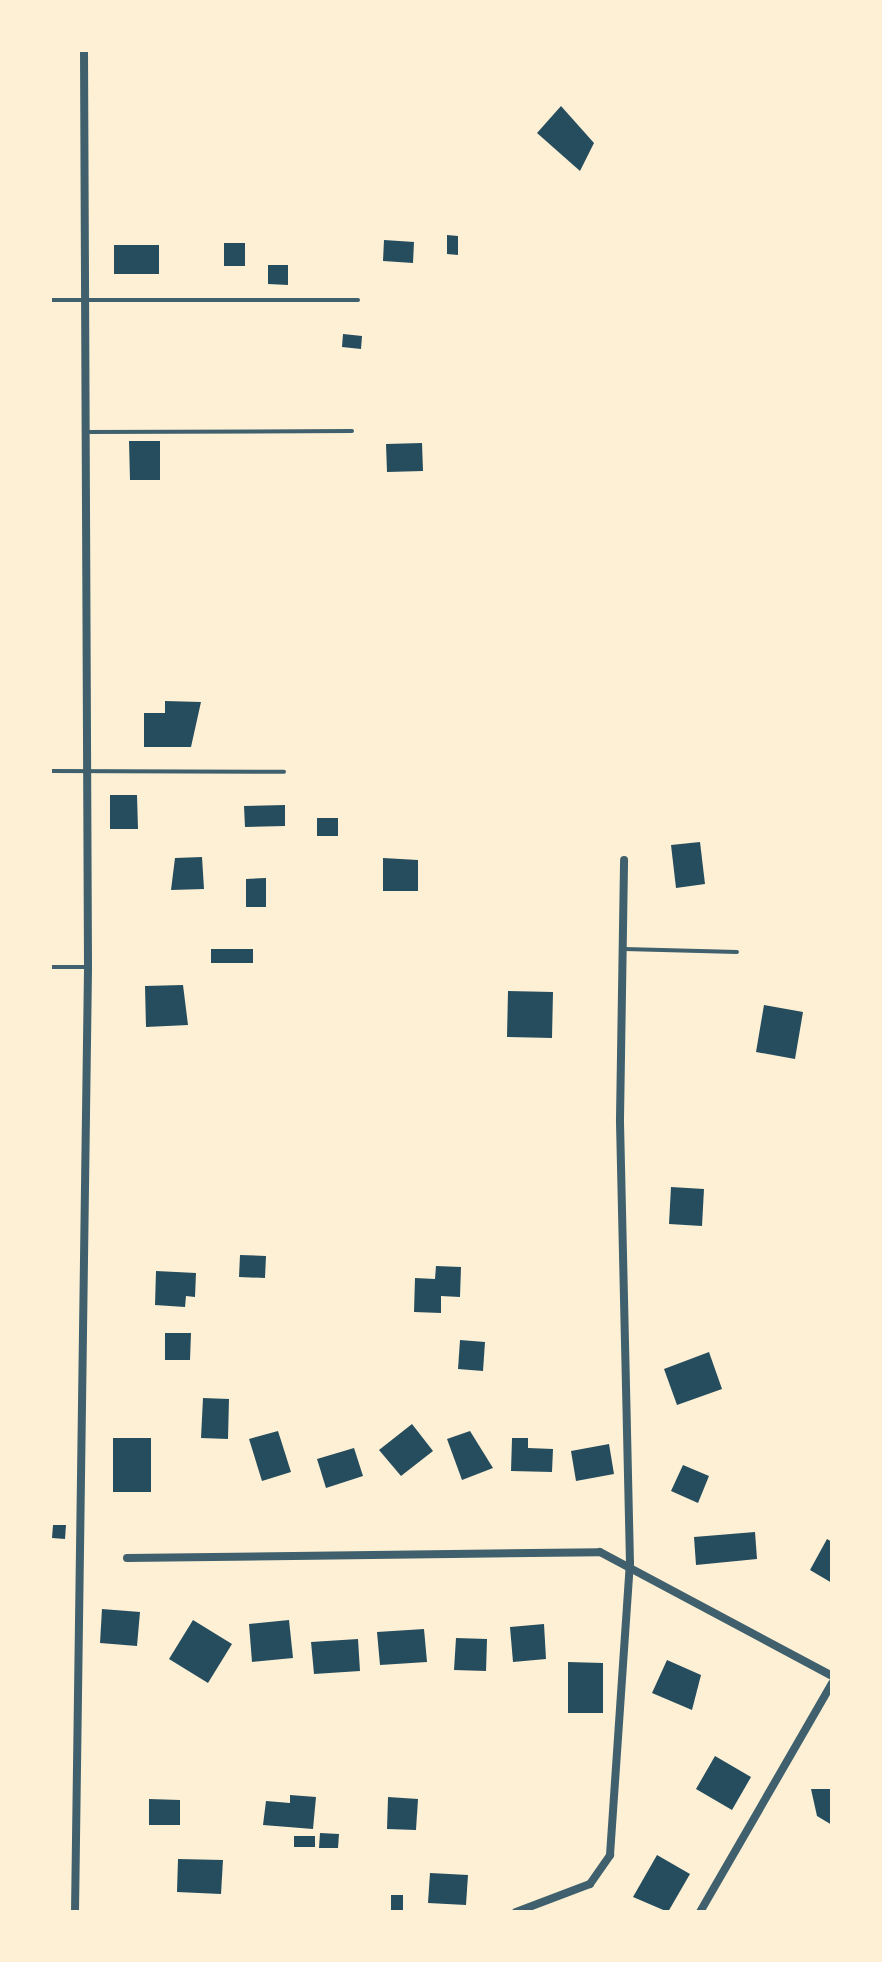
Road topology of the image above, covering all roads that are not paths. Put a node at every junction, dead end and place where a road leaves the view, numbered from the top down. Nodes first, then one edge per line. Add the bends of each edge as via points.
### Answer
1 (84, 50) edge
2 (50, 300) edge
3 (85, 300) junction
4 (358, 300) dead end
5 (352, 431) dead end
6 (85, 432) junction
7 (50, 771) edge
8 (87, 771) junction
9 (284, 772) dead end
10 (624, 860) dead end
11 (622, 949) junction
12 (737, 952) dead end
13 (50, 967) edge
14 (88, 967) junction
15 (127, 1558) dead end
16 (630, 1563) junction
17 (832, 1676) edge
18 (832, 1683) edge
19 (75, 1912) edge
20 (516, 1912) edge
21 (700, 1912) edge

1 - 3 street
2 - 3 lane
3 - 4 lane
3 - 6 street
5 - 6 lane
6 - 8 street
7 - 8 lane
8 - 9 lane
8 - 14 street
10 - 11 street
11 - 12 lane
11 - 16 street
13 - 14 lane
14 - 19 street
15 - 16 street via 587,1551
16 - 17 street
16 - 20 street via 608,1866 590,1884
18 - 21 street

